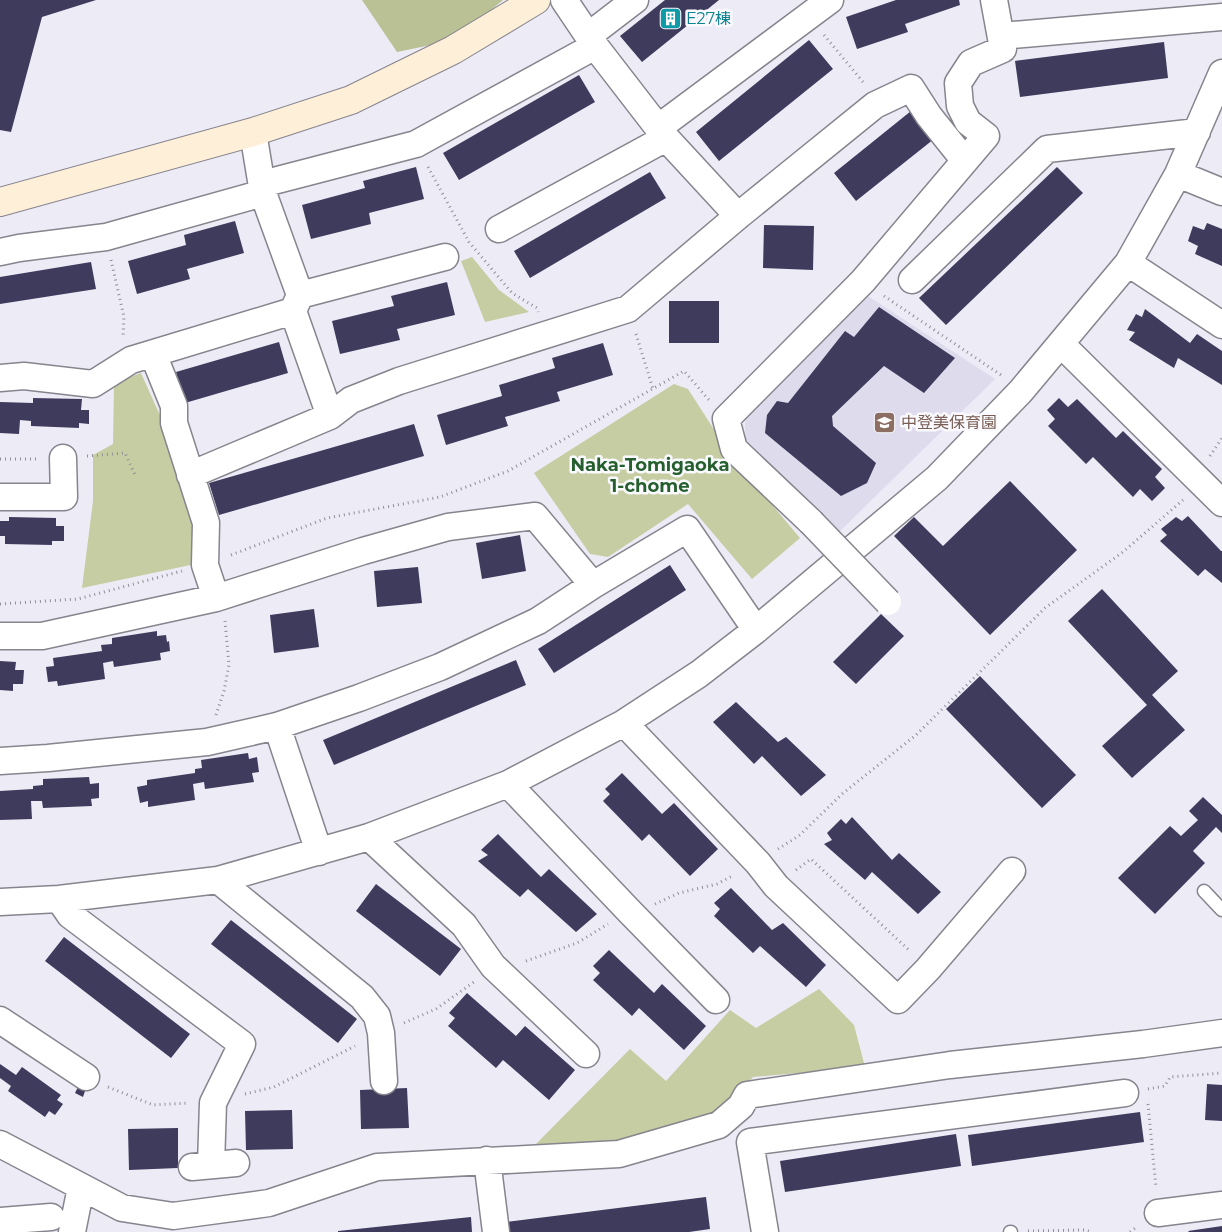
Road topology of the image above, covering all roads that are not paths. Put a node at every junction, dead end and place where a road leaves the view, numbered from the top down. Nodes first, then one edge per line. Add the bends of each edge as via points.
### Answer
1 (536, 0) edge
2 (564, 0) edge
3 (635, 0) edge
4 (830, 0) edge
5 (994, 0) edge
6 (1222, 17) edge
7 (1001, 36) junction
8 (591, 41) junction
9 (1222, 73) edge
10 (253, 132) junction
11 (1196, 132) junction
12 (662, 133) junction
13 (965, 161) junction
14 (1178, 174) junction
15 (263, 189) junction
16 (1222, 192) edge
17 (0, 202) edge
18 (738, 216) junction
19 (499, 229) road end
20 (0, 252) edge
21 (445, 257) road end
22 (1128, 263) junction
23 (912, 280) dead end
24 (297, 303) junction
25 (1222, 324) edge
26 (1062, 344) junction
27 (142, 357) junction
28 (0, 378) edge
29 (330, 416) junction
30 (63, 458) dead end
31 (190, 475) junction
32 (0, 497) edge
33 (1222, 503) edge
34 (593, 585) junction
35 (216, 598) junction
36 (888, 602) dead end
37 (756, 630) junction
38 (0, 636) edge
39 (624, 723) junction
40 (277, 726) junction
41 (0, 761) edge
42 (508, 784) junction
43 (369, 837) junction
44 (319, 852) junction
45 (1012, 871) dead end
46 (218, 880) junction
47 (1204, 891) dead end
48 (60, 899) junction
49 (0, 902) edge
50 (1222, 910) edge
51 (716, 1000) dead end
52 (0, 1020) edge
53 (1222, 1033) edge
54 (586, 1054) dead end
55 (86, 1077) road end
56 (384, 1081) dead end
57 (1136, 1091) road end
58 (0, 1144) edge
59 (487, 1160) junction
60 (236, 1163) dead end
61 (81, 1187) junction
62 (1222, 1205) edge
63 (1158, 1213) road end
64 (51, 1217) dead end
65 (0, 1221) edge
66 (72, 1232) edge
67 (496, 1232) edge
68 (765, 1232) edge

1 - 10 street via 453,50 351,100
2 - 8 street
3 - 8 street
4 - 12 street
5 - 7 street
6 - 7 street
7 - 13 street via 1003,49 971,63 958,83 960,106 968,122 986,136
8 - 12 street
8 - 15 street via 416,144
9 - 11 street
10 - 15 street
10 - 17 street
11 - 14 street
11 - 23 street via 1047,148
12 - 18 street
12 - 19 street
13 - 18 street via 929,116 912,88 875,105
13 - 36 street, bridge via 863,281 726,419 734,449
14 - 16 street
14 - 22 street
15 - 20 street via 106,238
15 - 24 street
18 - 29 street via 628,309 399,381 351,400
21 - 24 street
22 - 25 street
22 - 26 street
24 - 27 street
24 - 29 street
26 - 33 street
26 - 37 street via 937,478
27 - 28 street via 93,384 24,376
27 - 31 street via 174,406 174,423
29 - 31 street
30 - 32 street via 64,497
31 - 35 street via 206,523 205,564
34 - 35 street via 535,516 448,528 362,551
34 - 37 street via 687,529
34 - 40 street via 538,621 440,667
35 - 38 street via 42,636
37 - 39 street via 699,674
39 - 42 street
39 - 45 street via 758,863 776,886 898,1000
40 - 41 street via 207,742
40 - 44 street
42 - 43 street
42 - 51 street
43 - 44 street
43 - 54 street via 464,924 493,966
44 - 46 street
46 - 48 street
46 - 56 street via 362,997 377,1016
47 - 50 lane
48 - 49 street
48 - 60 street via 70,915 242,1044 212,1103 201,1166
52 - 55 street
53 - 59 street via 950,1065 747,1095 741,1106 719,1125 619,1154
57 - 68 street via 750,1142
58 - 61 street
59 - 61 street via 377,1167 269,1203 173,1216 122,1208
59 - 67 street
61 - 66 street
62 - 63 street
64 - 65 street

